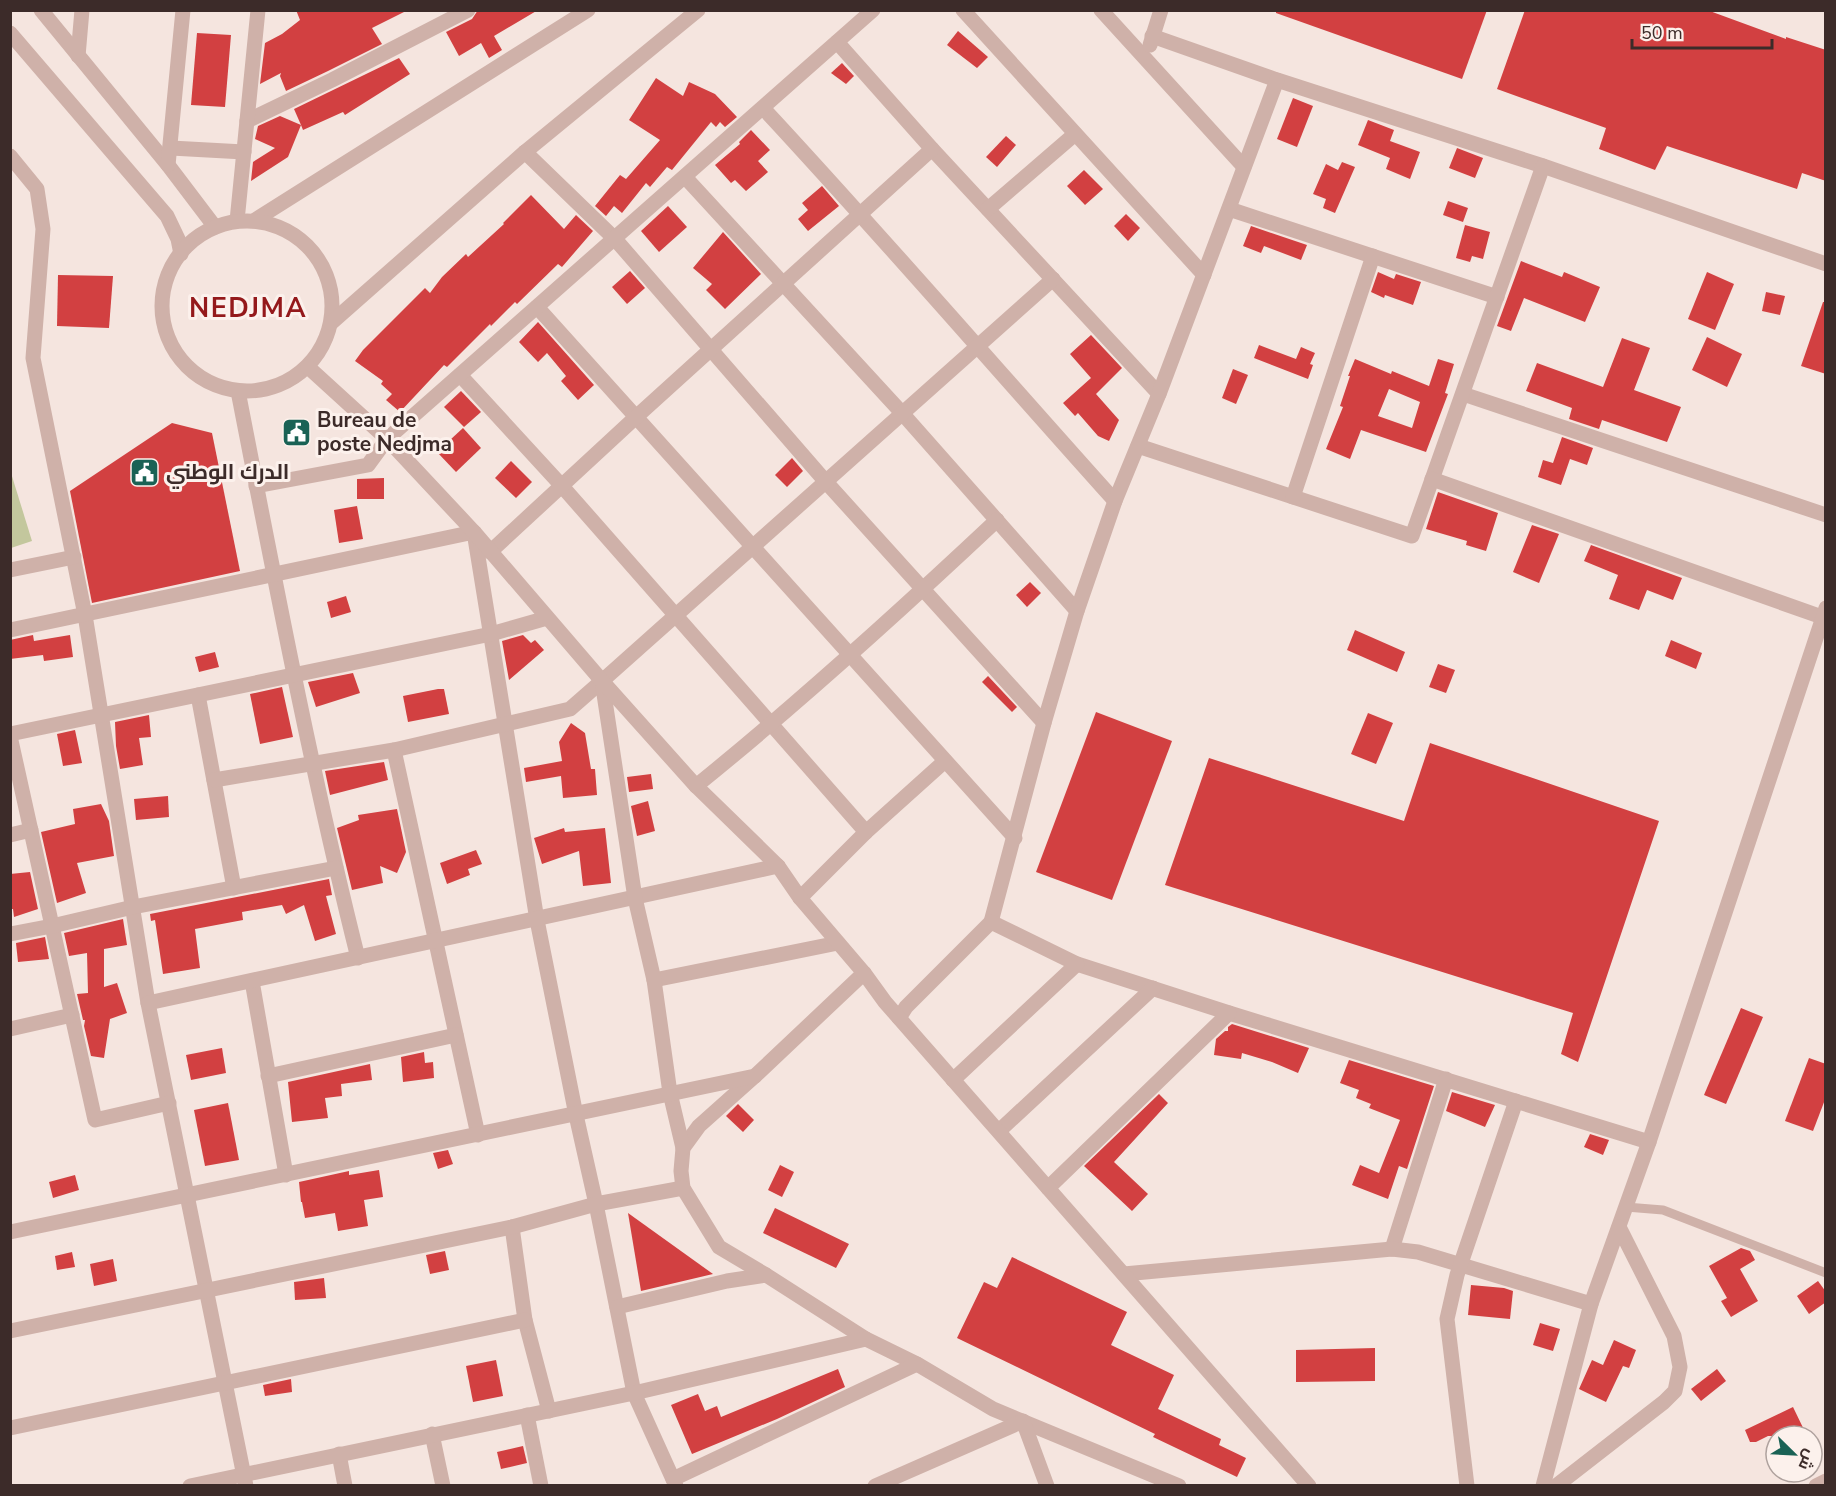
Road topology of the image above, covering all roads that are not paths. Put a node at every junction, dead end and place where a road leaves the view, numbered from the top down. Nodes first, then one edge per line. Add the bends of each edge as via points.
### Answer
1 (41, 10) edge
2 (82, 10) edge
3 (183, 10) edge
4 (258, 10) edge
5 (468, 10) edge
6 (588, 10) edge
7 (698, 10) edge
8 (873, 10) edge
9 (963, 10) edge
10 (1101, 10) edge
11 (1161, 10) edge
12 (10, 33) edge
13 (1152, 36) junction
14 (837, 42) junction
15 (78, 56) junction
16 (1146, 59) junction
17 (1277, 80) junction
18 (763, 108) junction
19 (247, 121) junction
20 (1075, 134) junction
21 (171, 148) junction
22 (932, 149) junction
23 (244, 152) junction
24 (525, 152) junction
25 (10, 156) edge
26 (168, 165) junction
27 (1543, 166) junction
28 (1245, 167) junction
29 (685, 177) junction
30 (988, 209) junction
31 (1229, 209) junction
32 (861, 213) junction
33 (255, 220) junction
34 (237, 221) junction
35 (215, 227) junction
36 (615, 239) junction
37 (181, 254) junction
38 (1373, 256) junction
39 (1826, 264) edge
40 (1204, 275) junction
41 (1053, 279) junction
42 (782, 283) junction
43 (1497, 297) junction
44 (537, 307) junction
45 (331, 323) junction
46 (976, 347) junction
47 (710, 349) junction
48 (308, 367) junction
49 (460, 375) junction
50 (238, 392) junction
51 (1159, 394) junction
52 (1463, 394) junction
53 (902, 413) junction
54 (636, 417) junction
55 (387, 439) junction
56 (1138, 446) junction
57 (1432, 479) junction
58 (826, 482) junction
59 (561, 485) junction
60 (256, 486) junction
61 (1293, 497) junction
62 (1116, 501) junction
63 (1826, 515) edge
64 (997, 520) junction
65 (474, 532) junction
66 (752, 548) junction
67 (490, 552) junction
68 (74, 557) junction
69 (10, 570) edge
70 (273, 575) junction
71 (923, 589) junction
72 (1077, 611) junction
73 (1824, 613) edge
74 (85, 615) junction
75 (675, 616) junction
76 (548, 618) junction
77 (10, 630) edge
78 (491, 634) junction
79 (850, 656) junction
80 (295, 675) junction
81 (602, 681) junction
82 (198, 695) junction
83 (101, 715) junction
84 (1044, 723) junction
85 (505, 724) junction
86 (771, 725) junction
87 (10, 735) edge
88 (394, 750) junction
89 (945, 761) junction
90 (314, 764) junction
91 (214, 780) junction
92 (696, 786) junction
93 (31, 830) junction
94 (866, 832) junction
95 (10, 835) edge
96 (1015, 838) junction
97 (778, 866) junction
98 (336, 868) junction
99 (234, 888) junction
100 (636, 898) junction
101 (800, 898) junction
102 (133, 907) junction
103 (537, 920) junction
104 (991, 922) junction
105 (52, 926) junction
106 (10, 934) edge
107 (436, 942) junction
108 (837, 943) junction
109 (358, 958) junction
110 (1077, 964) junction
111 (864, 973) junction
112 (654, 980) junction
113 (252, 981) junction
114 (1153, 988) junction
115 (148, 1003) junction
116 (1229, 1013) junction
117 (72, 1015) junction
118 (899, 1018) junction
119 (10, 1029) edge
120 (456, 1035) junction
121 (268, 1076) junction
122 (755, 1076) junction
123 (1446, 1079) junction
124 (953, 1080) junction
125 (670, 1093) junction
126 (1516, 1101) junction
127 (169, 1103) junction
128 (576, 1114) junction
129 (999, 1131) junction
130 (478, 1135) junction
131 (1649, 1142) junction
132 (682, 1148) junction
133 (286, 1175) junction
134 (683, 1188) junction
135 (1048, 1188) junction
136 (187, 1195) junction
137 (597, 1204) junction
138 (1626, 1207) junction
139 (512, 1227) junction
140 (1618, 1227) junction
141 (10, 1232) edge
142 (1392, 1249) junction
143 (1461, 1264) junction
144 (1826, 1273) edge
145 (1124, 1274) junction
146 (766, 1275) junction
147 (207, 1292) junction
148 (1591, 1304) junction
149 (617, 1307) junction
150 (525, 1320) junction
151 (10, 1331) edge
152 (866, 1339) junction
153 (917, 1364) junction
154 (225, 1382) junction
155 (634, 1393) junction
156 (549, 1411) junction
157 (526, 1415) junction
158 (1023, 1421) junction
159 (10, 1428) edge
160 (432, 1434) junction
161 (339, 1454) junction
162 (245, 1480) edge
163 (1826, 1481) edge
164 (674, 1482) edge
165 (190, 1485) edge
166 (345, 1485) edge
167 (443, 1485) edge
168 (541, 1485) edge
169 (875, 1485) edge
170 (1047, 1485) edge
171 (1179, 1485) edge
172 (1309, 1485) edge
173 (1467, 1485) edge
174 (1543, 1485) edge
175 (1556, 1485) edge
176 (1816, 1485) edge

1 - 15 street
2 - 15 street
3 - 21 street
4 - 19 street
5 - 19 street
6 - 33 street
7 - 24 street
8 - 14 street
9 - 20 street
10 - 16 street
11 - 13 street
12 - 37 street via 167,216
13 - 16 street
13 - 17 street
14 - 18 street
14 - 22 street
15 - 26 street
16 - 28 street
17 - 27 street
17 - 28 street
18 - 29 street
18 - 32 street
19 - 23 street
20 - 30 street
20 - 40 street
21 - 23 street
21 - 26 street
22 - 30 street
22 - 32 street
23 - 34 street
24 - 36 street
24 - 45 street
25 - 68 street via 37,189 43,229 33,358
26 - 35 street
27 - 39 street
27 - 43 street
28 - 31 street
29 - 36 street
29 - 42 street
30 - 41 street
31 - 38 street
31 - 40 street
32 - 42 street
32 - 46 street
33 - 34 street
33 - 45 street via 287,230 309,247 325,271 332,298
34 - 35 street
35 - 37 street via 194,239
36 - 44 street
36 - 47 street
37 - 50 street via 164,288 162,316 170,344 187,367 210,384
38 - 43 street
38 - 61 street
40 - 51 street
41 - 46 street
41 - 51 street
42 - 47 street
42 - 53 street
43 - 52 street
44 - 49 street
44 - 54 street
45 - 48 street via 323,347
46 - 53 street
46 - 62 street
47 - 54 street
47 - 58 street
48 - 50 street via 287,382 263,390
48 - 55 street
49 - 55 street
49 - 59 street
50 - 60 street
51 - 56 street
52 - 57 street
52 - 63 street
53 - 58 street
53 - 64 street
54 - 59 street
54 - 66 street
55 - 60 street via 368,465
55 - 65 street
56 - 61 street
56 - 62 street
57 - 61 street via 1412,536
57 - 73 street
58 - 66 street
58 - 71 street
59 - 67 street
59 - 75 street
60 - 70 street
62 - 72 street
64 - 71 street
64 - 72 street
65 - 67 street
65 - 70 street
65 - 78 street
66 - 75 street
66 - 79 street
67 - 76 street
68 - 69 street
68 - 74 street
70 - 74 street
70 - 80 street
71 - 79 street
71 - 84 street
72 - 84 street
73 - 131 street
74 - 77 street
74 - 83 street
75 - 81 street
75 - 86 street
76 - 78 street
76 - 81 street
78 - 80 street
78 - 85 street
79 - 86 street
79 - 89 street
80 - 82 street
80 - 90 street
81 - 85 street via 570,709
81 - 92 street
81 - 100 street
82 - 83 street
82 - 91 street
83 - 87 street
83 - 102 street
84 - 96 street
85 - 88 street
85 - 103 street
86 - 92 street
86 - 94 street
87 - 93 street
88 - 90 street
88 - 107 street
89 - 94 street
89 - 96 street
90 - 91 street
90 - 98 street
91 - 99 street
92 - 97 street
93 - 95 street
93 - 105 street
94 - 101 street
96 - 104 street
97 - 100 street
97 - 101 street
98 - 99 street
98 - 109 street
99 - 102 street
100 - 103 street
100 - 112 street
101 - 108 street
102 - 105 street
102 - 115 street
103 - 107 street
103 - 128 street
104 - 110 street
104 - 118 street
105 - 106 street
105 - 117 street
107 - 109 street
107 - 120 street
108 - 111 street
108 - 112 street
109 - 113 street
110 - 114 street
110 - 124 street
111 - 118 street
111 - 122 street
112 - 125 street
113 - 115 street
113 - 121 street
114 - 116 street
114 - 129 street
115 - 127 street
116 - 123 street
116 - 135 street
117 - 119 street
117 - 127 street via 95,1120
118 - 124 street
120 - 121 street
120 - 130 street
121 - 133 street
122 - 125 street
122 - 132 street via 699,1126
123 - 126 street
123 - 142 street
124 - 129 street
125 - 128 street
125 - 132 street
126 - 131 street
126 - 143 street
127 - 136 street
128 - 130 street
128 - 137 street
129 - 135 street
130 - 133 street
131 - 138 street
132 - 134 street
133 - 136 street
134 - 137 street
134 - 146 street via 719,1247
135 - 145 street
136 - 141 street
136 - 147 street
137 - 139 street
137 - 149 street
138 - 140 street
138 - 144 lane via 1663,1210
139 - 147 street
139 - 150 street
140 - 148 street
140 - 175 street via 1674,1336 1680,1367 1675,1391
142 - 143 street
142 - 145 street
143 - 148 street
143 - 173 street via 1447,1319
145 - 172 street
146 - 149 street
146 - 152 street
147 - 151 street
147 - 154 street
148 - 174 street
149 - 155 street
150 - 154 street
150 - 156 street
152 - 153 street
152 - 155 street
153 - 158 street via 993,1409
153 - 164 street
154 - 159 street
154 - 162 street
155 - 156 street
155 - 164 street
156 - 157 street
157 - 160 street
157 - 168 street
158 - 169 street
158 - 170 street
158 - 171 street
160 - 161 street
160 - 167 street
161 - 162 street
161 - 166 street
162 - 165 street
163 - 176 street

